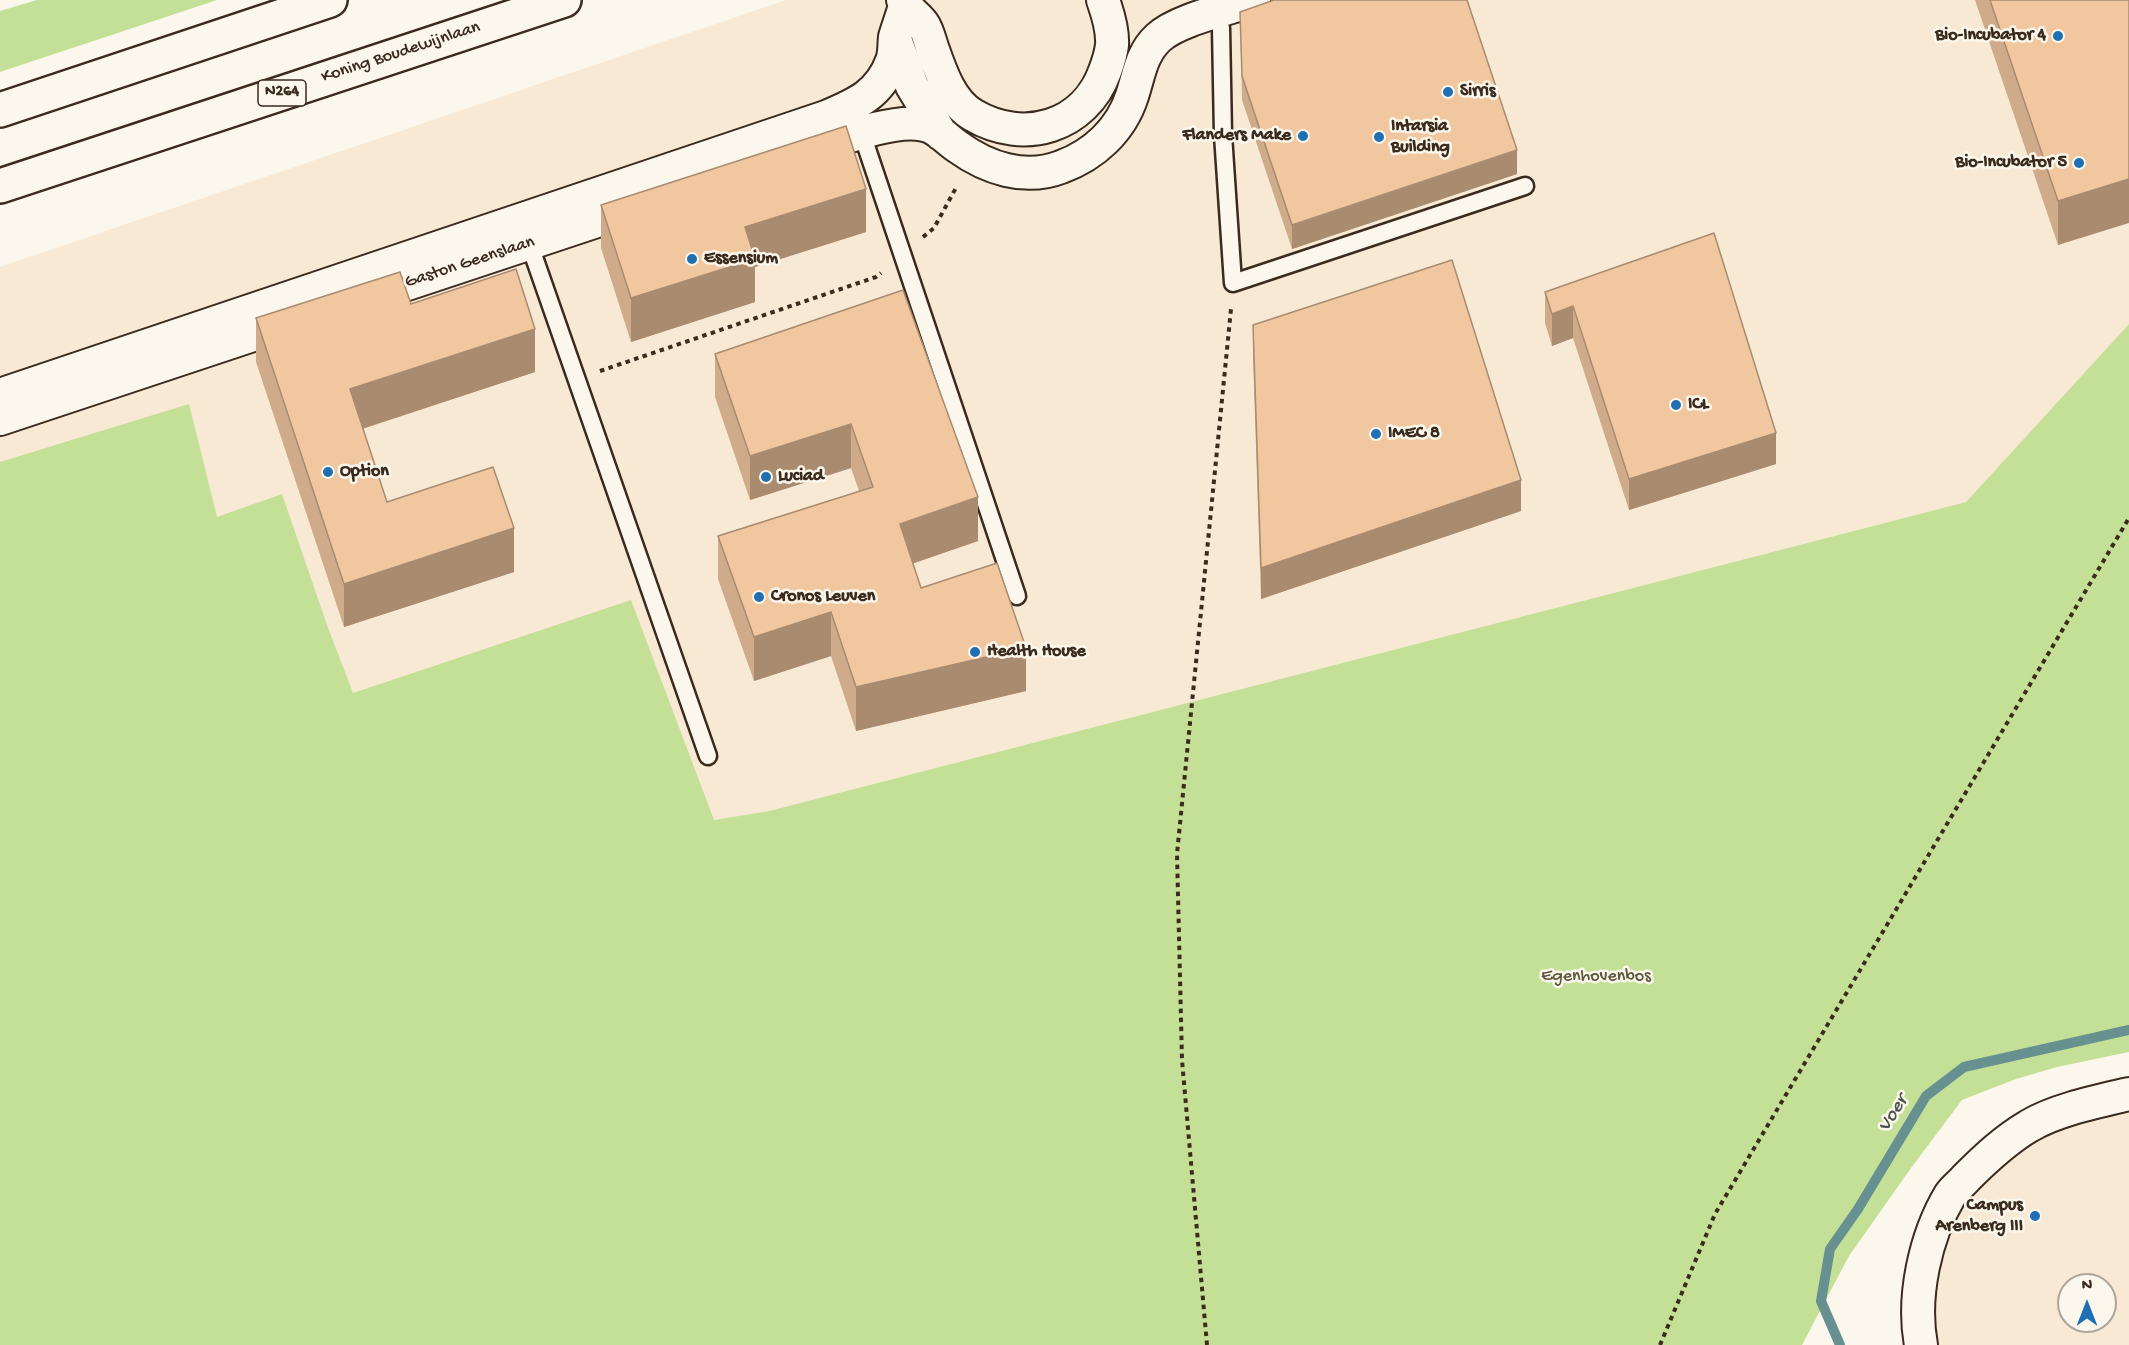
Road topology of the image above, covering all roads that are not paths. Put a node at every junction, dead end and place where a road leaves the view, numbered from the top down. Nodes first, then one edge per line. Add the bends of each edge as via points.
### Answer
1 (330, 0) edge
2 (564, 0) edge
3 (1103, 0) edge
4 (1254, 0) edge
5 (904, 3) edge
6 (1221, 28) dead end
7 (895, 39) junction
8 (0, 110) edge
9 (862, 134) junction
10 (941, 134) junction
11 (0, 186) edge
12 (1525, 186) dead end
13 (525, 231) junction
14 (0, 395) edge
15 (0, 419) edge
16 (1017, 596) dead end
17 (708, 756) dead end
18 (2129, 1094) edge
19 (1921, 1345) edge

1 - 8 highway
2 - 11 highway, Koning Boudewijnlaan / N264
3 - 5 street, Gaston Geenslaan via 1112,45 1100,84 1073,115 1059,123 1025,130 988,122 962,106 945,79 924,26
4 - 10 street, Gaston Geenslaan via 1176,26 1156,40 1147,50 1123,117 1094,150 1061,167 1034,173 1003,170 973,157
5 - 7 street, Gaston Geenslaan
6 - 12 lane via 1222,135 1233,283
7 - 10 street, Gaston Geenslaan via 912,86
7 - 13 street, Gaston Geenslaan via 893,59 881,82 855,105
9 - 10 street, Gaston Geenslaan via 905,124 927,125
9 - 13 street, Gaston Geenslaan
9 - 16 lane
13 - 14 street, Gaston Geenslaan
13 - 15 street, Gaston Geenslaan
13 - 17 lane
18 - 19 street via 2030,1125 1991,1152 1951,1194 1930,1239 1921,1281

